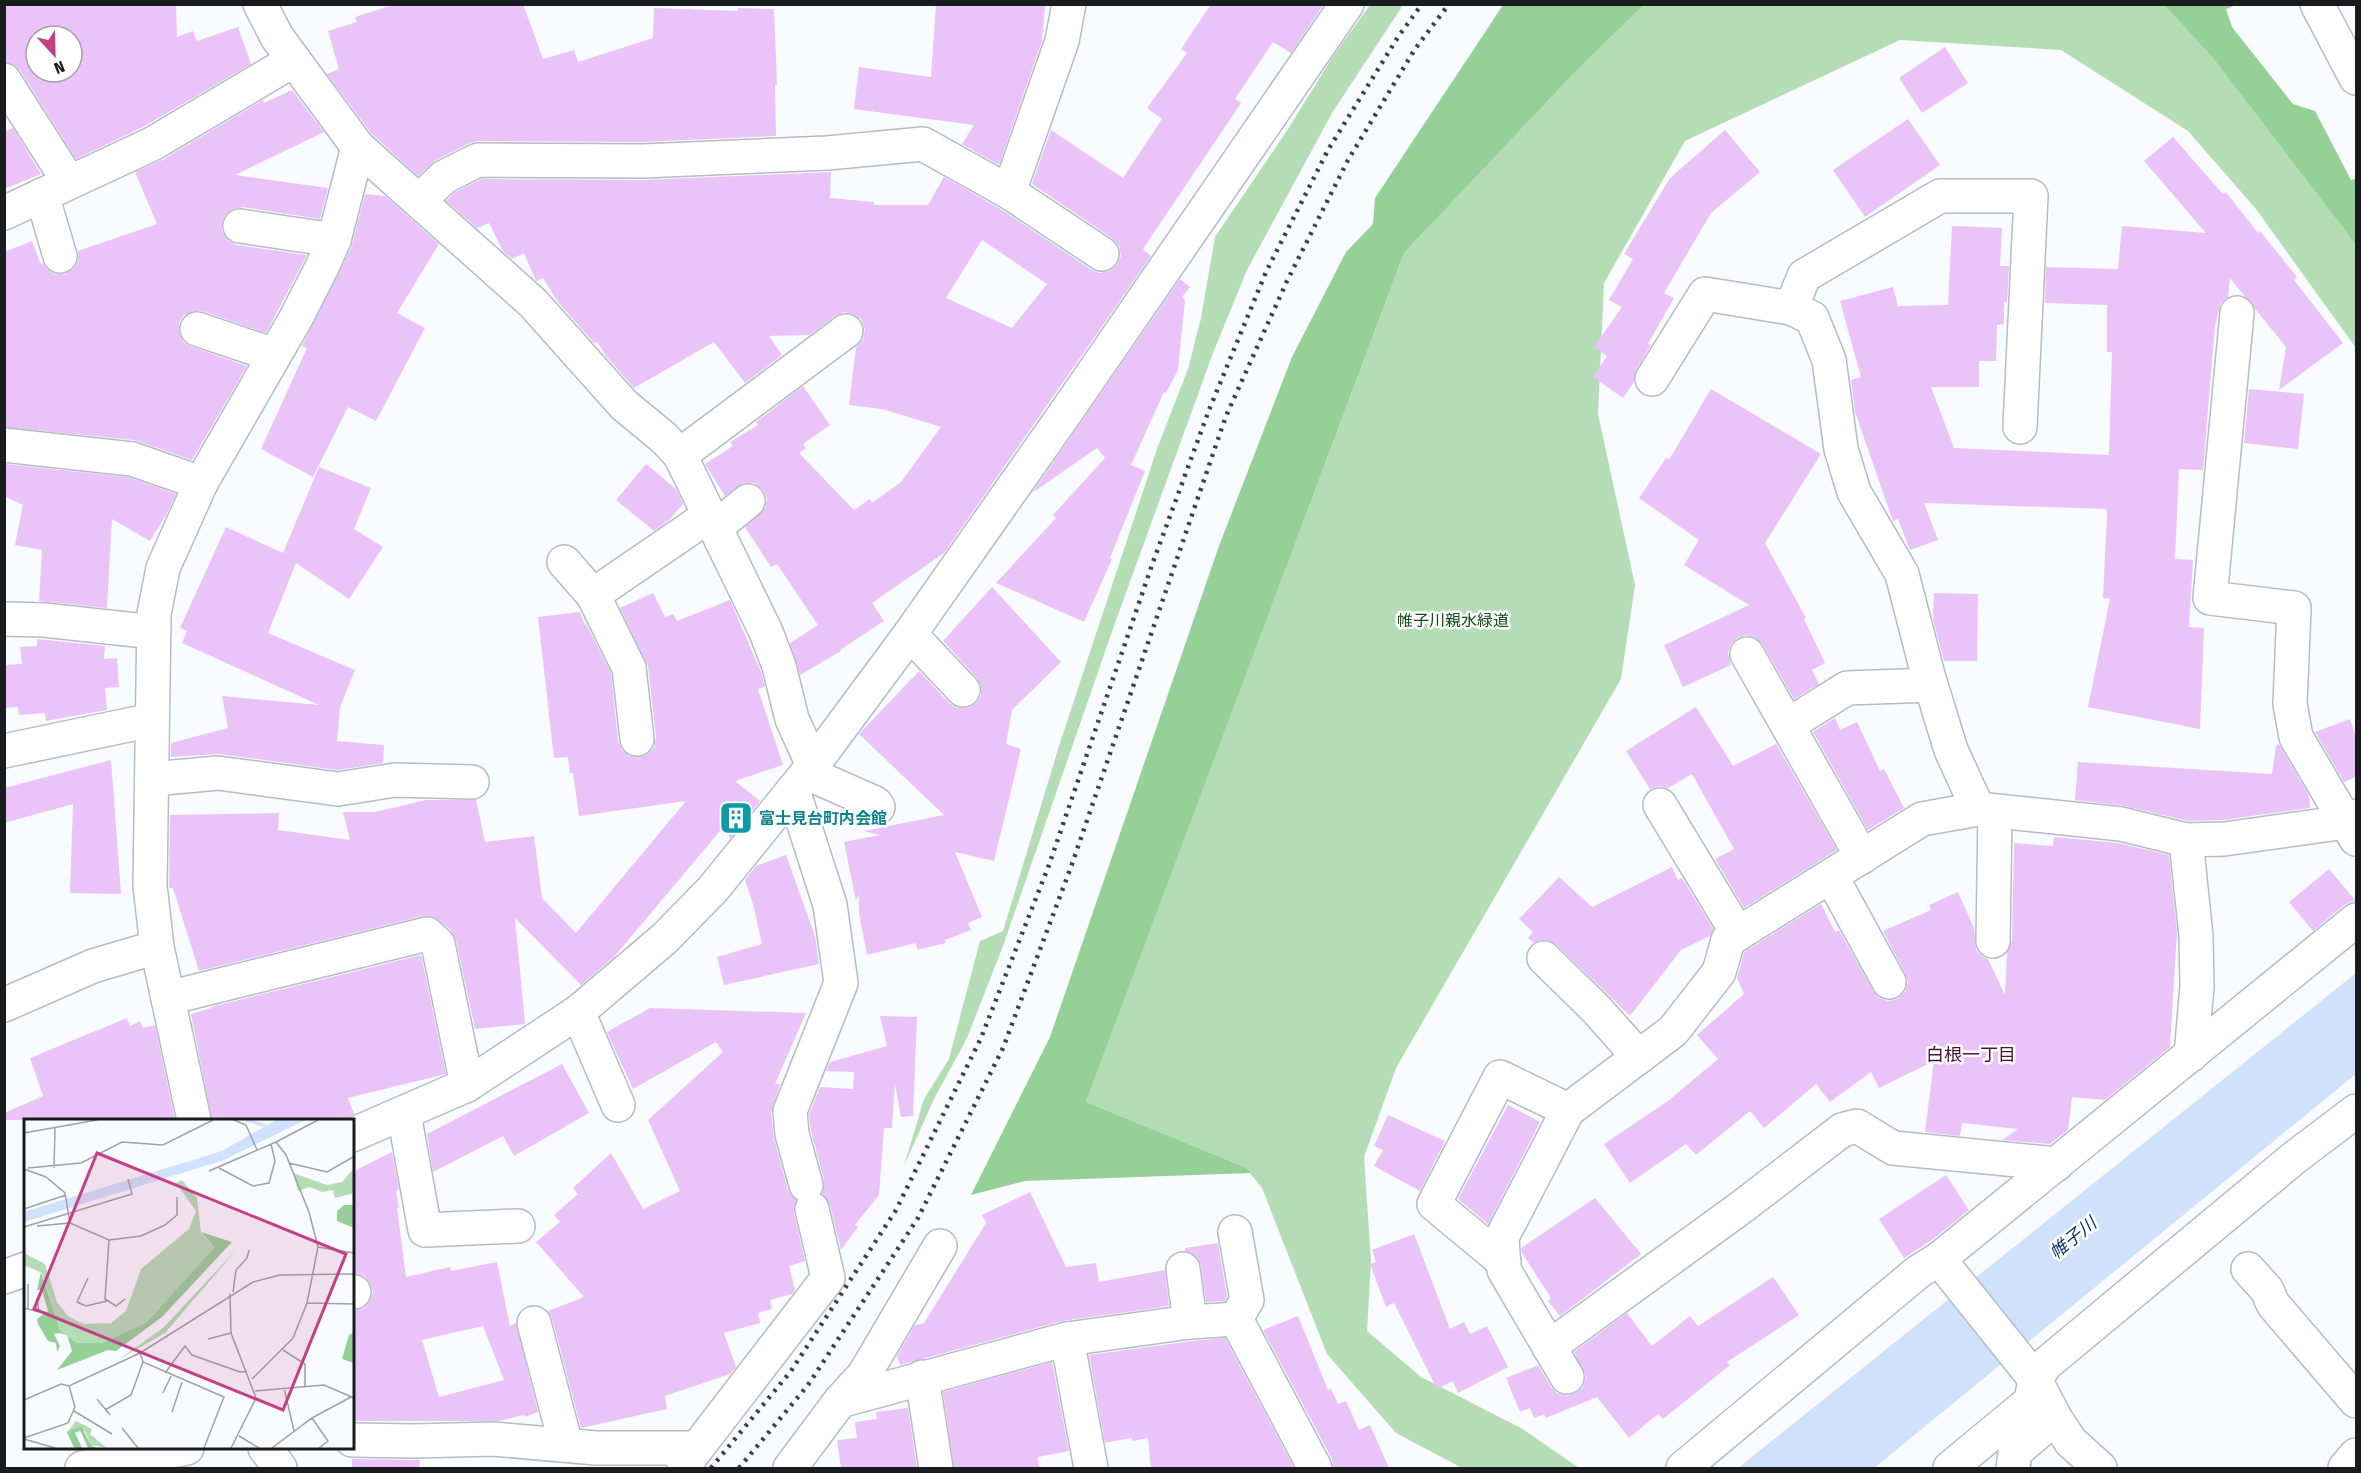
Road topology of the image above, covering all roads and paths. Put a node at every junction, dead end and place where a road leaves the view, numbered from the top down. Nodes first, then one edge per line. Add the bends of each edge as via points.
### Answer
1 (260, 4) edge
2 (1069, 4) edge
3 (1347, 4) edge
4 (2317, 4) edge
5 (294, 60) junction
6 (2356, 78) edge
7 (4, 80) edge
8 (358, 147) junction
9 (56, 188) junction
10 (1009, 192) junction
11 (420, 200) junction
12 (4, 213) edge
13 (240, 226) dead end
14 (334, 240) junction
15 (1102, 254) dead end
16 (60, 256) dead end
17 (1791, 308) junction
18 (2237, 313) dead end
19 (197, 328) dead end
20 (846, 330) dead end
21 (274, 355) junction
22 (1652, 379) dead end
23 (2020, 426) dead end
24 (4, 445) edge
25 (680, 455) junction
26 (201, 483) junction
27 (748, 501) dead end
28 (712, 521) junction
29 (564, 562) dead end
30 (593, 595) junction
31 (4, 619) edge
32 (154, 633) junction
33 (910, 634) junction
34 (1747, 654) dead end
35 (1931, 685) junction
36 (963, 690) dead end
37 (152, 720) junction
38 (1788, 724) junction
39 (637, 739) dead end
40 (4, 751) edge
41 (805, 776) junction
42 (152, 779) junction
43 (472, 782) dead end
44 (1660, 805) dead end
45 (878, 807) dead end
46 (1987, 811) junction
47 (2353, 825) edge
48 (2186, 840) junction
49 (1862, 857) junction
50 (1832, 876) junction
51 (2356, 921) edge
52 (1738, 934) junction
53 (1993, 941) dead end
54 (157, 947) junction
55 (1544, 958) dead end
56 (1889, 982) dead end
57 (168, 998) junction
58 (4, 1005) edge
59 (578, 1012) junction
60 (2191, 1055) junction
61 (1639, 1057) junction
62 (467, 1085) junction
63 (618, 1105) dead end
64 (1568, 1110) junction
65 (2356, 1111) edge
66 (404, 1114) junction
67 (194, 1119) edge
68 (354, 1134) edge
69 (2057, 1164) junction
70 (518, 1226) dead end
71 (1235, 1232) dead end
72 (940, 1246) dead end
73 (1504, 1262) junction
74 (1944, 1266) junction
75 (1183, 1269) dead end
76 (2248, 1269) dead end
77 (24, 1270) edge
78 (4, 1277) edge
79 (1236, 1319) junction
80 (1190, 1322) junction
81 (534, 1323) dead end
82 (1067, 1339) junction
83 (1549, 1347) junction
84 (2030, 1372) junction
85 (922, 1377) junction
86 (1566, 1377) dead end
87 (840, 1401) junction
88 (2356, 1401) edge
89 (2055, 1418) junction
90 (354, 1440) edge
91 (566, 1445) junction
92 (182, 1449) edge
93 (266, 1449) edge
94 (2356, 1455) edge
95 (689, 1458) edge
96 (82, 1468) edge
97 (280, 1468) edge
98 (790, 1468) edge
99 (936, 1468) edge
100 (1091, 1468) edge
101 (1315, 1468) edge
102 (1683, 1468) edge
103 (1950, 1468) edge
104 (2013, 1468) edge
105 (2100, 1468) edge
106 (2345, 1468) edge

1 - 5 street
2 - 10 street via 1062,41
3 - 33 street via 1144,280
4 - 6 street
5 - 8 street
5 - 9 street via 152,144
7 - 9 street
8 - 11 street
8 - 14 street
9 - 12 street
9 - 16 street
10 - 11 street via 923,144 827,153 644,160 478,160 444,177
10 - 15 street
11 - 25 street via 533,303 624,405
13 - 14 street
14 - 21 street
17 - 22 street via 1705,294
17 - 23 street via 1804,276 1940,196 2031,196
17 - 35 street via 1812,318 1829,360 1841,449 1854,492 1902,574
18 - 47 street via 2210,598 2294,608 2290,704 2296,736
19 - 21 street
20 - 25 street
21 - 26 street
24 - 26 street via 132,459
25 - 28 street
26 - 32 street via 163,568
27 - 28 street
28 - 30 street
28 - 41 street via 779,666
29 - 30 street
30 - 39 street via 629,668
31 - 32 street
32 - 37 street
33 - 36 street
33 - 41 street
34 - 38 street
35 - 38 street via 1847,688
35 - 46 street via 1951,750
37 - 40 street
37 - 42 street
38 - 49 street
41 - 45 street
41 - 59 street via 712,889 664,939
41 - 95 street via 841,983 790,1111 792,1134 828,1278
42 - 43 street via 218,773 338,789 394,780
42 - 54 street via 150,886
44 - 52 street
46 - 48 street via 2121,824
46 - 49 street via 1922,819
46 - 53 street
47 - 48 street
48 - 60 street via 2196,936 2197,987
49 - 50 street
50 - 52 street
50 - 56 street
51 - 60 street
52 - 61 street via 1728,940 1719,972 1702,997 1673,1031
54 - 57 street
54 - 58 street via 93,966
55 - 61 street
57 - 62 street via 427,934 438,944
57 - 67 street
59 - 62 street
59 - 63 street
60 - 69 street
61 - 64 street
62 - 66 street
64 - 73 street via 1502,1237
64 - 73 street via 1500,1077 1434,1204
65 - 84 street via 2046,1364
66 - 68 street
66 - 70 street via 425,1230
69 - 74 street
69 - 83 street via 1893,1148 1857,1126 1842,1130
71 - 79 street via 1247,1300
72 - 87 street via 864,1375
73 - 83 street via 1504,1270
74 - 84 street
74 - 102 street via 1918,1272
75 - 80 street
76 - 88 street
77 - 78 street
79 - 80 street
79 - 101 street
80 - 82 street
81 - 91 street
82 - 85 street
82 - 100 street
83 - 86 street
84 - 89 street
84 - 103 street via 2031,1401
85 - 87 street
85 - 99 street
87 - 98 street
89 - 104 street via 2015,1452
89 - 105 street via 2071,1442
90 - 91 street via 493,1439
91 - 95 street
92 - 96 street
93 - 97 street
94 - 106 street

